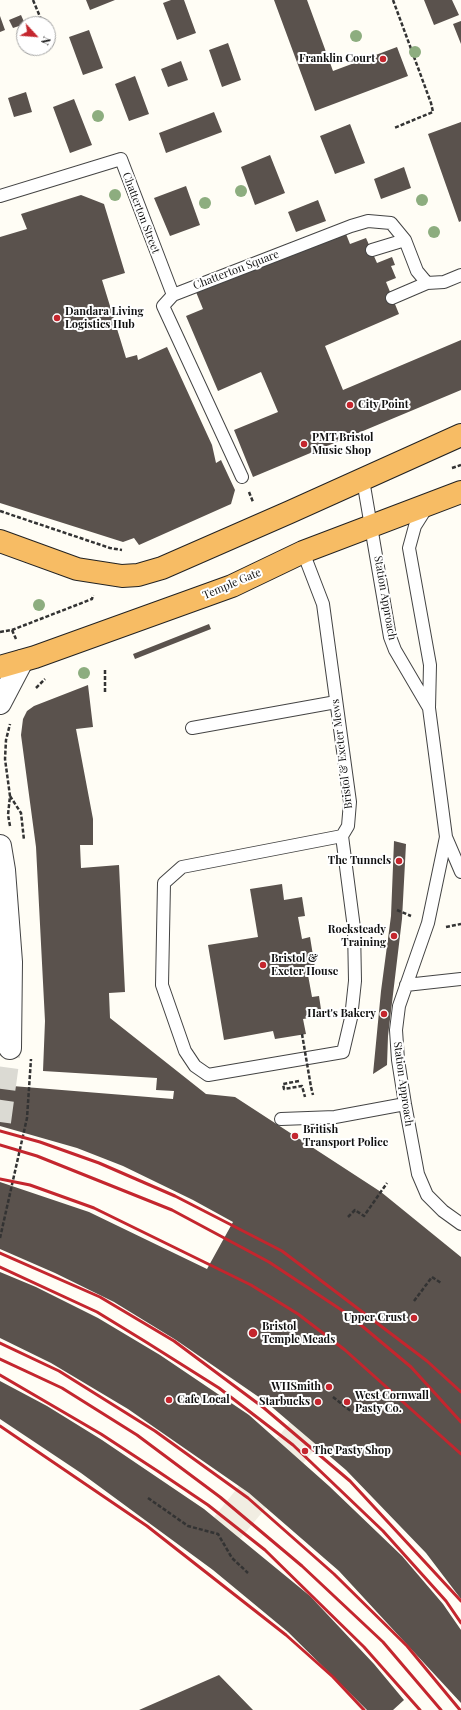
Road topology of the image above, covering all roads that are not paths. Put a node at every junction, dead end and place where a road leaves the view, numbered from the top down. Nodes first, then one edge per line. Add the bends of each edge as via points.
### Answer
1 (0, 196) edge
2 (405, 240) junction
3 (372, 250) dead end
4 (461, 275) edge
5 (427, 284) junction
6 (173, 295) junction
7 (392, 298) dead end
8 (461, 435) edge
9 (242, 477) dead end
10 (363, 480) junction
11 (461, 492) edge
12 (428, 505) junction
13 (371, 526) junction
14 (0, 541) edge
15 (303, 552) junction
16 (19, 651) junction
17 (0, 666) edge
18 (336, 702) junction
19 (429, 708) junction
20 (6, 711) edge
21 (192, 728) dead end
22 (342, 836) junction
23 (446, 837) junction
24 (0, 846) edge
25 (461, 872) edge
26 (461, 979) edge
27 (406, 985) junction
28 (10, 1048) tunnel mouth
29 (405, 1104) junction
30 (281, 1119) dead end
31 (461, 1224) edge

1 - 6 lane, Chatterton Street via 121,159
2 - 3 lane
2 - 5 lane, Chatterton Square via 417,271
2 - 6 lane, Chatterton Square via 390,223 368,221
4 - 5 lane via 444,282
5 - 7 lane
6 - 9 lane via 163,306
8 - 10 highway
10 - 13 lane, Station Approach
10 - 14 highway via 138,575 122,576 77,569
11 - 12 highway, Temple Gate
12 - 13 highway, Temple Gate
12 - 19 lane, Station Approach via 415,526 409,548 430,665
13 - 15 highway, Temple Gate
13 - 19 lane, Station Approach via 390,637
15 - 16 highway, Temple Gate via 232,586
15 - 18 lane, Bristol & Exeter Mews via 323,604
16 - 17 highway, Temple Gate
16 - 20 street
18 - 21 lane
18 - 22 lane, Bristol & Exeter Mews via 350,802 348,826
19 - 23 lane, Station Approach
22 - 22 lane, Bristol & Exeter Mews via 182,867 164,883 162,985 185,1051 195,1066 208,1075 343,1052 355,981 354,928
23 - 25 lane, Station Approach
23 - 27 lane, Station Approach via 428,923
24 - 28 street via 11,962
26 - 27 lane
27 - 29 lane, Station Approach via 399,1006 396,1030
29 - 30 lane via 335,1117
29 - 31 lane, Station Approach via 418,1174 427,1195

